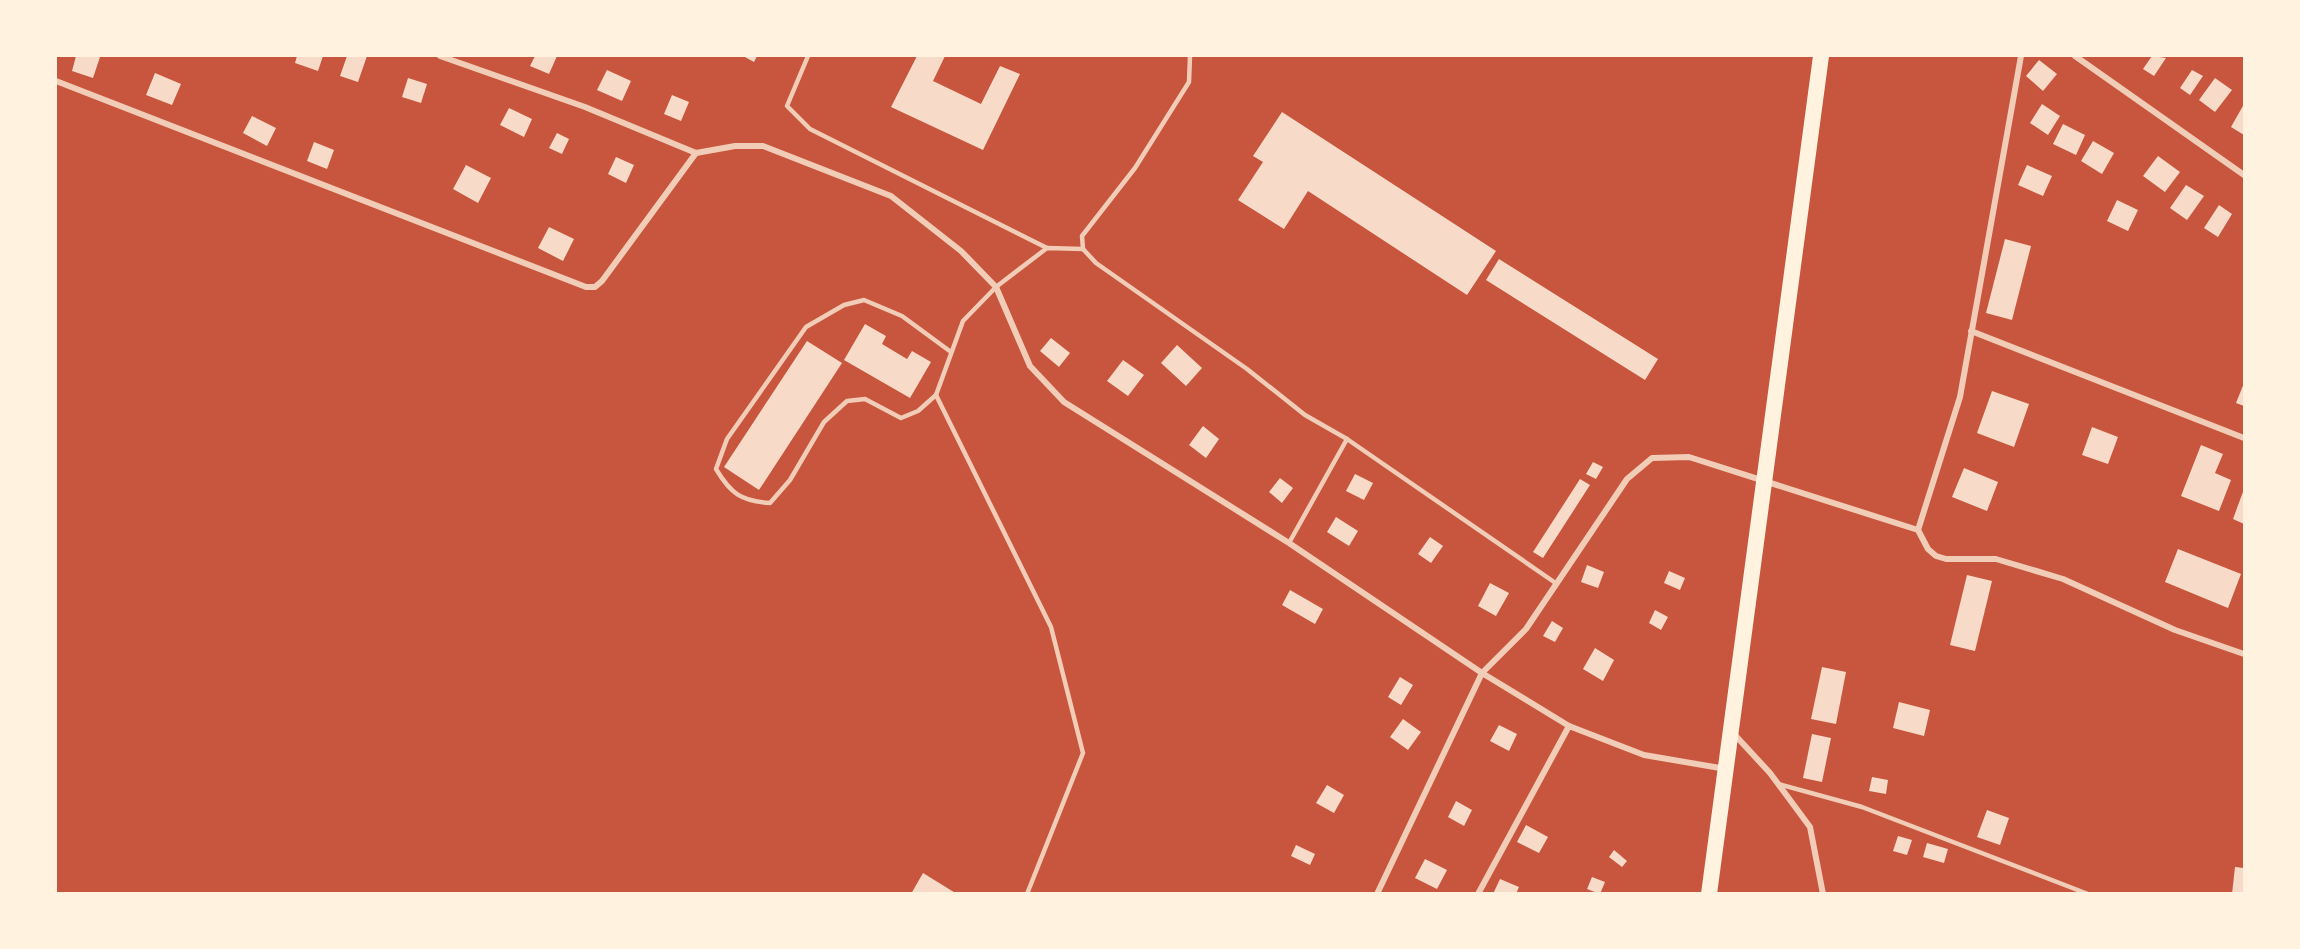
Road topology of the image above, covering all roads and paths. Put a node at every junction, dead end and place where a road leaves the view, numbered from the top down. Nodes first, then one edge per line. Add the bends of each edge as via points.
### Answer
1 (440, 56) edge
2 (808, 56) edge
3 (1190, 56) edge
4 (1821, 56) edge
5 (2021, 56) edge
6 (2074, 56) edge
7 (56, 81) edge
8 (696, 153) junction
9 (2244, 175) edge
10 (1047, 248) junction
11 (1083, 249) junction
12 (996, 287) junction
13 (1971, 331) junction
14 (951, 352) junction
15 (936, 395) junction
16 (2244, 438) edge
17 (1347, 439) junction
18 (1765, 480) junction
19 (1918, 530) junction
20 (1289, 543) junction
21 (1557, 584) junction
22 (2244, 654) edge
23 (1482, 674) junction
24 (1569, 726) junction
25 (1732, 731) junction
26 (1726, 769) junction
27 (1778, 784) junction
28 (1028, 894) edge
29 (1377, 894) edge
30 (1478, 894) edge
31 (1709, 894) edge
32 (1823, 894) edge
33 (2088, 894) edge

1 - 8 street via 585,107
2 - 10 lane via 787,106 810,129
3 - 11 lane via 1190,82 1135,168 1082,236
4 - 18 highway
5 - 13 street
6 - 9 street
7 - 8 street via 586,287 595,287 602,281
8 - 12 street via 763,146 891,196 961,251
10 - 11 lane
10 - 12 lane
11 - 17 lane via 1096,263 1247,369 1305,415
12 - 14 lane via 963,321
12 - 20 street via 1030,366 1064,402
13 - 16 street
13 - 19 street via 1960,397
14 - 15 lane
14 - 15 lane via 902,316 864,300 844,305 806,327 726,439 716,469 728,489 751,502 770,503 790,480 824,422 847,401 865,399 901,418 918,411
15 - 28 lane via 1052,627 1083,753
17 - 20 lane
17 - 21 lane
18 - 19 street
18 - 21 street via 1689,457 1652,458 1627,479
18 - 25 highway
19 - 22 street via 1936,556 1996,559 2063,579 2175,630
20 - 23 street
21 - 23 street via 1526,629
23 - 24 street
23 - 29 street
24 - 26 street via 1644,755
24 - 30 street
25 - 26 highway
25 - 27 street
26 - 31 highway
27 - 32 street via 1810,827
27 - 33 lane via 1862,807

